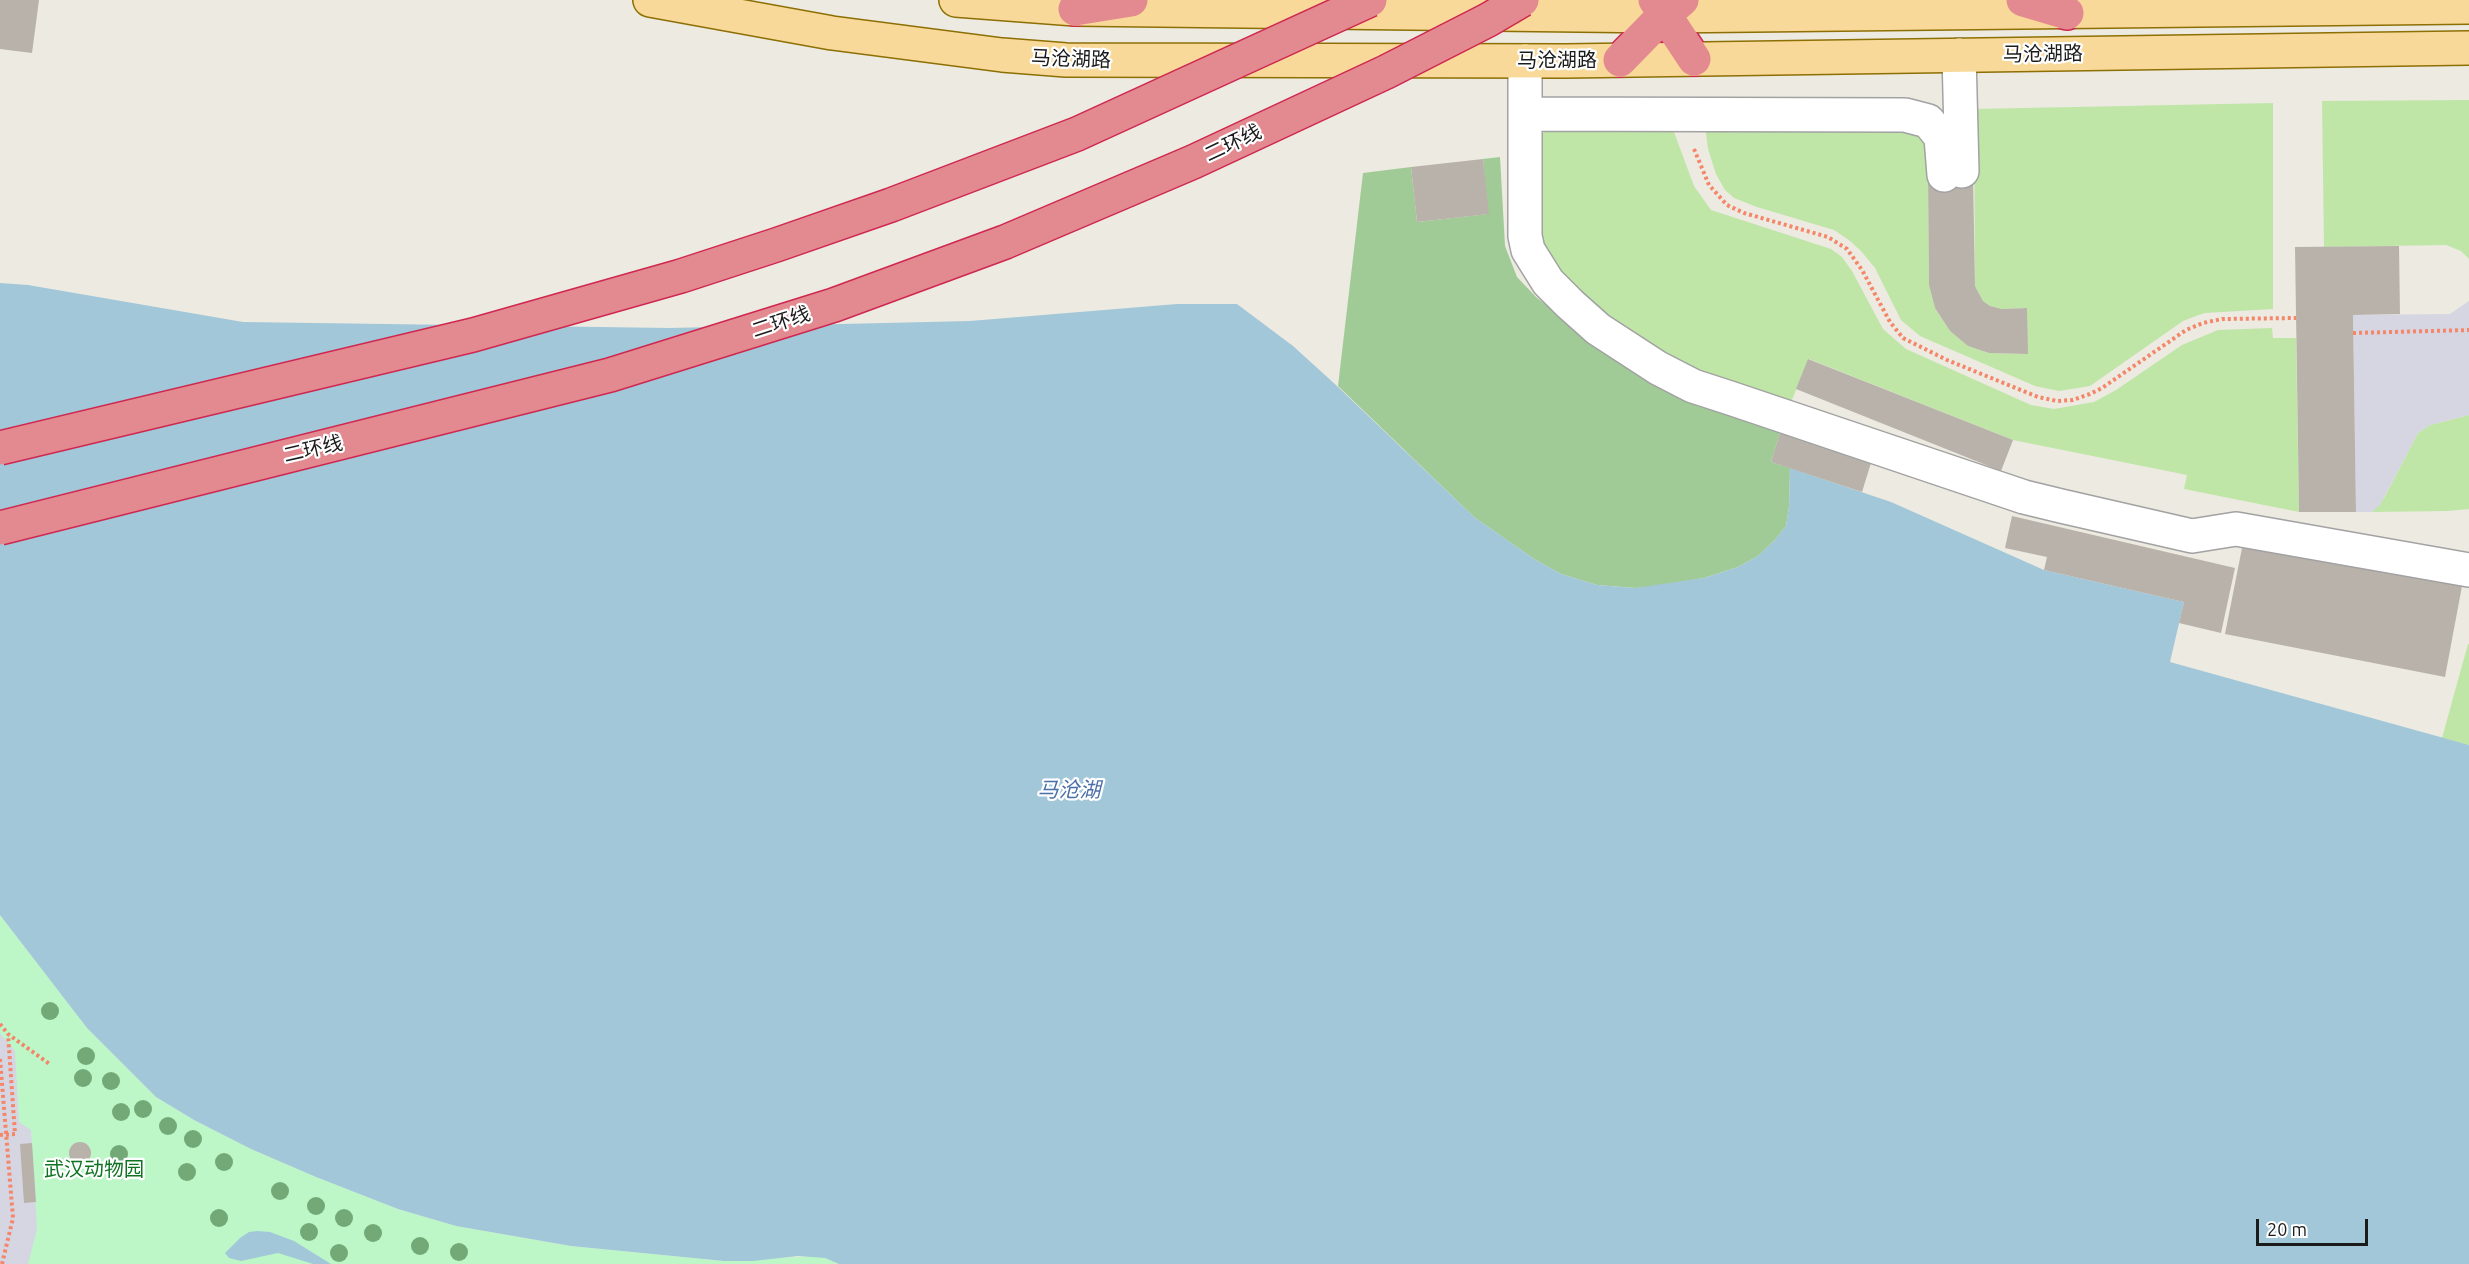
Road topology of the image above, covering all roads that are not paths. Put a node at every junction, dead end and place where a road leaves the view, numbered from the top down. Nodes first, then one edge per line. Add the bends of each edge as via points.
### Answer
1 (650, 0) edge
2 (956, 0) edge
3 (1131, 0) edge
4 (1370, 0) edge
5 (1522, 0) edge
6 (2023, 0) edge
7 (1666, 5) edge
8 (2141, 6) edge
9 (2469, 7) edge
10 (1075, 9) junction
11 (2067, 13) junction
12 (2469, 48) edge
13 (1959, 55) junction
14 (1694, 59) junction
15 (1620, 60) junction
16 (1524, 61) junction
17 (1525, 114) junction
18 (0, 448) edge
19 (0, 528) edge
20 (2469, 570) edge

1 - 16 main road, 马沧湖路 via 832,33 1066,60
2 - 10 main road, 马沧湖路
3 - 10 highway
4 - 18 highway, bridge via 1077,134 902,202 776,245 473,335
5 - 19 highway, 二环线, bridge via 1386,72 1193,162 1005,242 834,305 599,378
6 - 11 highway
7 - 10 main road, 马沧湖路
7 - 11 main road, 马沧湖路
7 - 14 highway
7 - 15 highway
8 - 9 main road, 马沧湖路
8 - 11 main road, 马沧湖路
12 - 13 main road, 马沧湖路
13 - 14 main road, 马沧湖路
13 - 17 lane via 1953,176 1941,136 1928,121 1905,115
14 - 15 main road, 马沧湖路
15 - 16 main road, 马沧湖路
16 - 17 lane
17 - 20 lane via 1528,250 1548,282 1598,330 1693,386 2052,504 2192,536 2236,529

